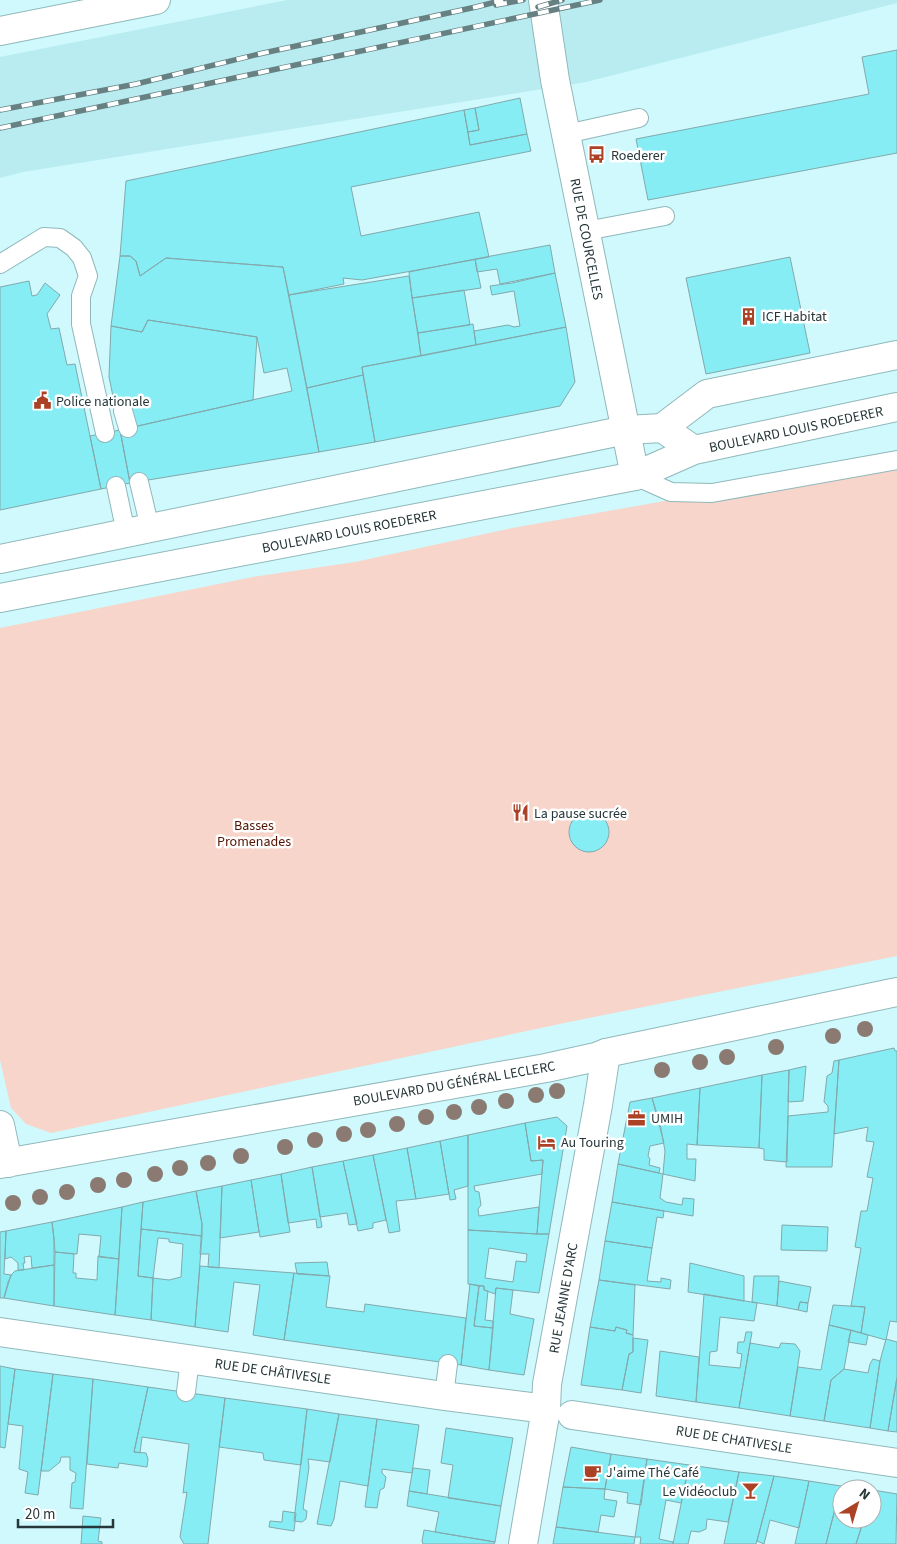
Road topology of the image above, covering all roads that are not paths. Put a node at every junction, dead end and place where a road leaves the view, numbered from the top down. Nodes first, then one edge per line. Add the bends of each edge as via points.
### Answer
1 (156, 0) edge
2 (543, 0) edge
3 (0, 31) edge
4 (640, 118) dead end
5 (566, 134) junction
6 (665, 216) dead end
7 (586, 231) junction
8 (0, 264) edge
9 (897, 355) edge
10 (897, 408) edge
11 (123, 411) dead end
12 (128, 428) dead end
13 (662, 428) junction
14 (626, 430) junction
15 (106, 433) dead end
16 (694, 450) junction
17 (897, 460) edge
18 (635, 476) junction
19 (139, 482) dead end
20 (116, 486) dead end
21 (138, 530) junction
22 (0, 559) edge
23 (0, 598) edge
24 (897, 992) edge
25 (606, 1053) junction
26 (0, 1126) edge
27 (3, 1164) edge
28 (0, 1332) edge
29 (190, 1359) junction
30 (448, 1364) dead end
31 (186, 1392) dead end
32 (444, 1396) junction
33 (559, 1412) junction
34 (897, 1463) edge
35 (523, 1544) edge

1 - 3 main road
2 - 5 main road, RUE DE COURCELLES
4 - 5 lane
5 - 7 main road, RUE DE COURCELLES
6 - 7 lane
7 - 14 main road, RUE DE COURCELLES
8 - 15 lane via 44,237 60,238 82,258 88,276 81,296 81,324
9 - 13 main road via 707,394
10 - 16 main road, BOULEVARD LOUIS ROEDERER
11 - 12 lane
13 - 14 main road
13 - 16 main road, BOULEVARD LOUIS ROEDERER
14 - 18 main road, RUE DE COURCELLES
14 - 21 main road
16 - 18 main road, BOULEVARD LOUIS ROEDERER
17 - 18 lane via 712,493 671,492
18 - 23 main road, BOULEVARD LOUIS ROEDERER
19 - 21 lane
20 - 21 lane
21 - 22 main road
24 - 25 main road, BOULEVARD DU GÉNÉRAL LECLERC
25 - 27 main road, BOULEVARD DU GÉNÉRAL LECLERC via 546,1068
25 - 33 main road, RUE JEANNE D'ARC via 547,1384
26 - 27 main road
28 - 29 main road, RUE DE CHÂTIVESLE
29 - 31 lane
29 - 32 main road, RUE DE CHÂTIVESLE
30 - 32 lane
32 - 33 main road, RUE DE CHÂTIVESLE
33 - 34 main road, RUE DE CHATIVESLE
33 - 35 main road, RUE JEANNE D'ARC

